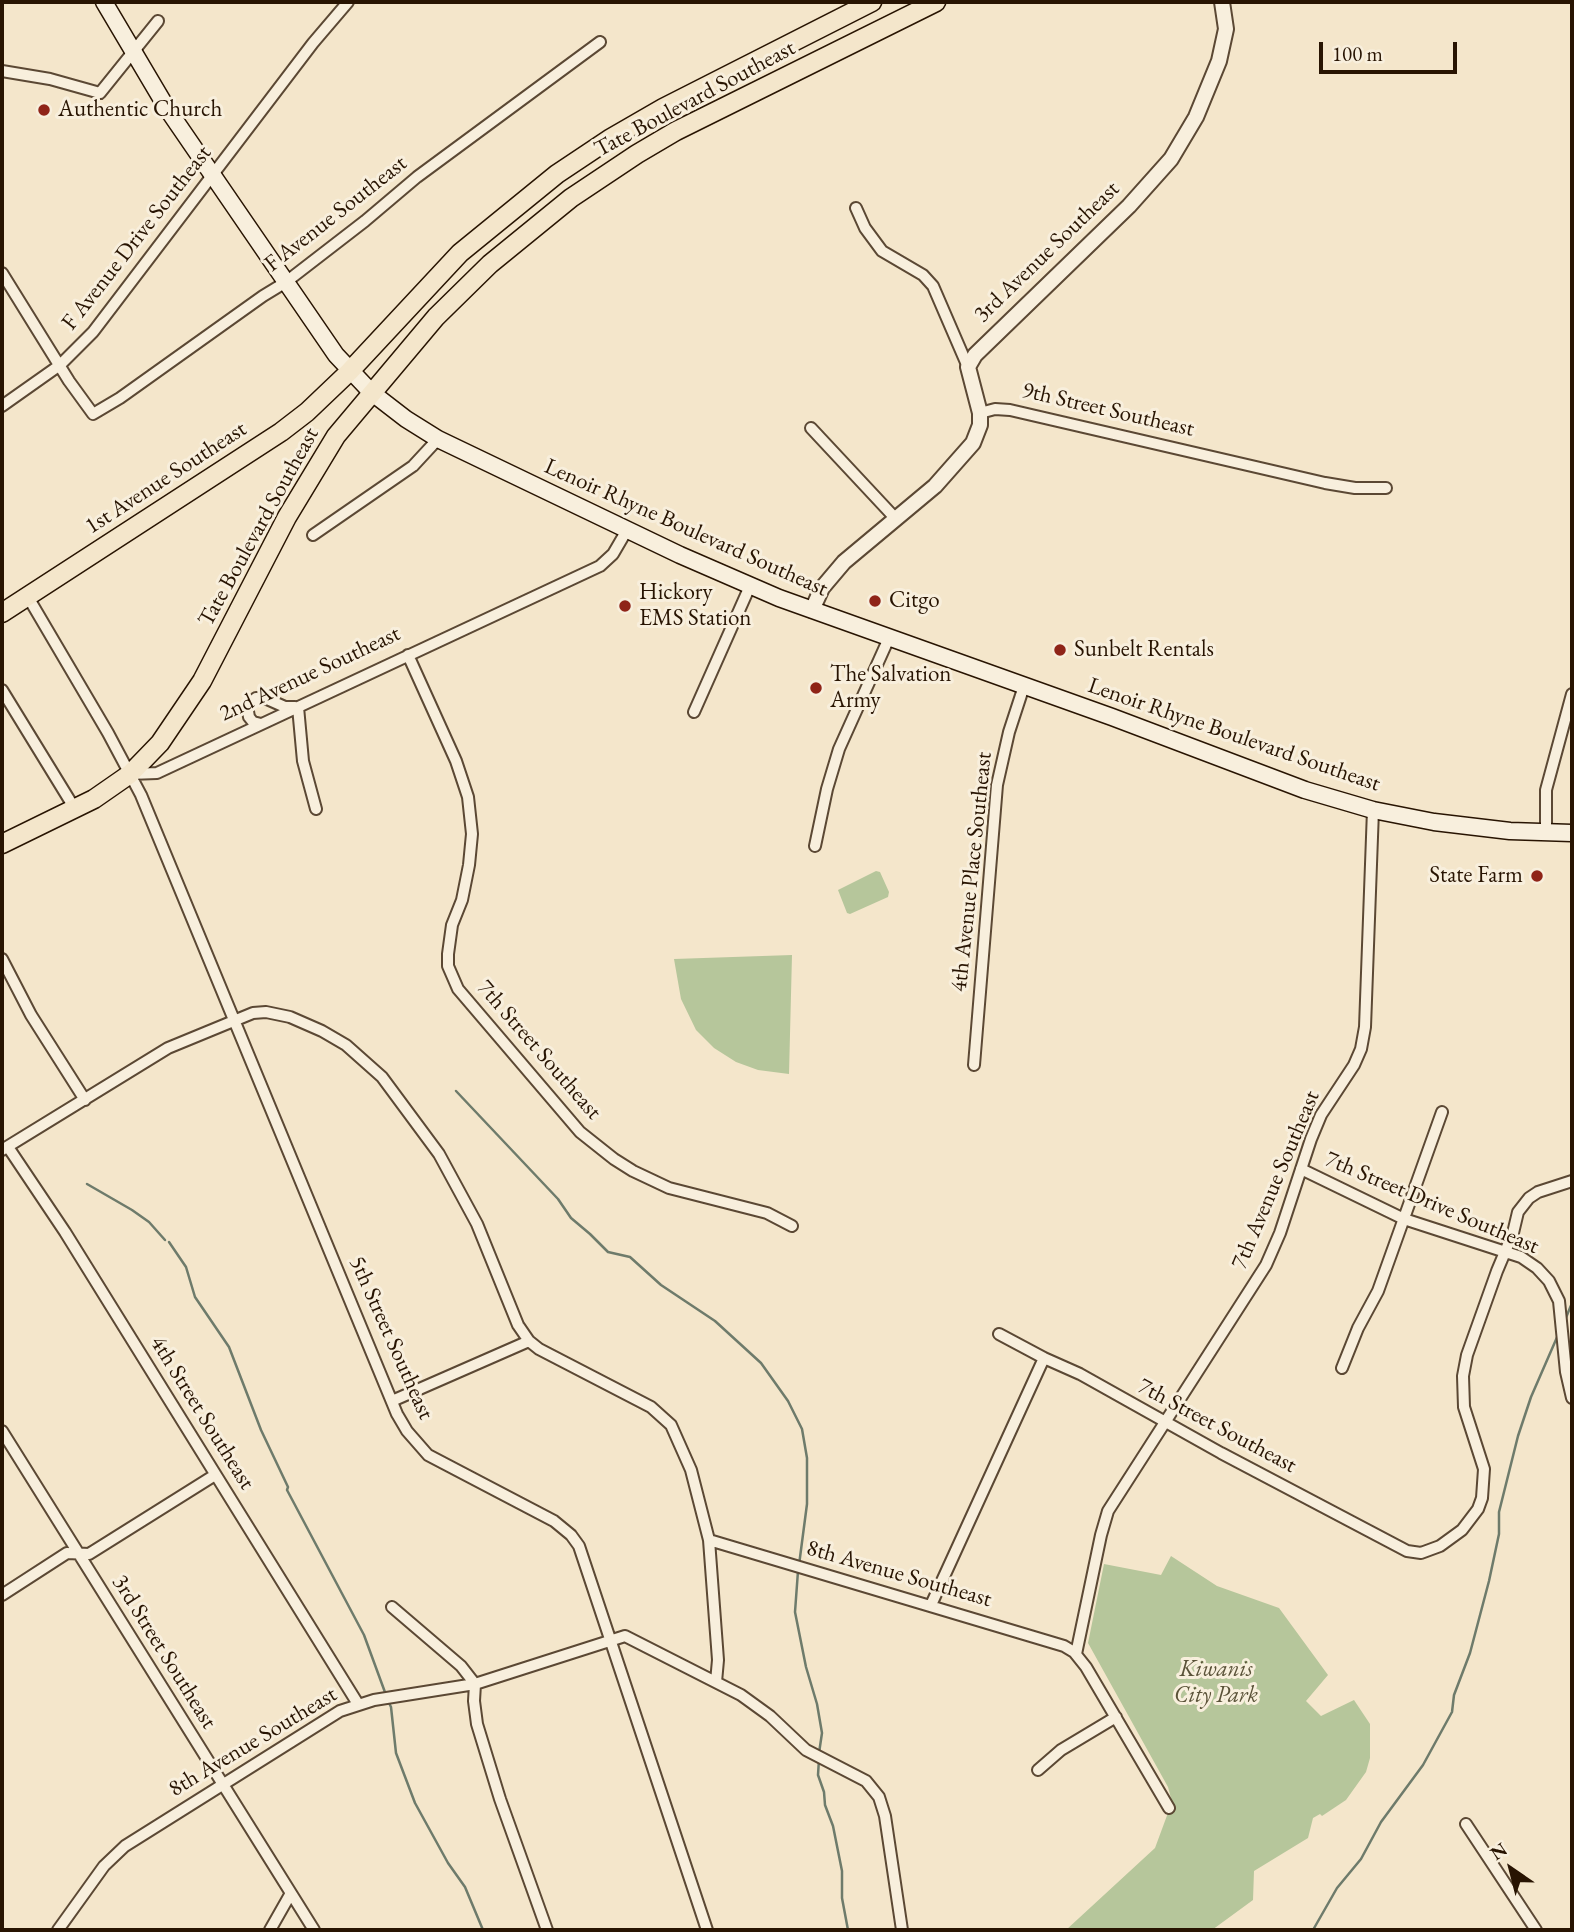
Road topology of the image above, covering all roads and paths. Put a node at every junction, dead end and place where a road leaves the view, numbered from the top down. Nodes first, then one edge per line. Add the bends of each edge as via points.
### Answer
1 (104, 2) edge
2 (348, 2) edge
3 (872, 2) edge
4 (936, 2) edge
5 (1223, 2) edge
6 (158, 22) dead end
7 (600, 42) dead end
8 (132, 53) junction
9 (2, 71) edge
10 (212, 175) junction
11 (856, 208) dead end
12 (2, 273) edge
13 (286, 282) junction
14 (60, 365) junction
15 (968, 367) junction
16 (349, 372) junction
17 (371, 392) junction
18 (2, 406) edge
19 (980, 412) junction
20 (811, 428) dead end
21 (438, 439) junction
22 (1386, 488) dead end
23 (896, 519) junction
24 (627, 530) junction
25 (313, 535) dead end
26 (750, 586) junction
27 (28, 597) junction
28 (812, 610) junction
29 (2, 613) edge
30 (889, 638) junction
31 (408, 655) junction
32 (1024, 686) junction
33 (2, 690) edge
34 (1572, 694) edge
35 (298, 707) junction
36 (694, 712) dead end
37 (261, 724) junction
38 (130, 774) junction
39 (75, 809) junction
40 (316, 809) dead end
41 (1373, 810) junction
42 (1546, 833) junction
43 (1572, 834) edge
44 (2, 844) edge
45 (815, 846) dead end
46 (2, 959) edge
47 (236, 1020) junction
48 (974, 1065) dead end
49 (85, 1100) junction
50 (1442, 1112) dead end
51 (5, 1149) edge
52 (1301, 1169) junction
53 (1572, 1181) edge
54 (1404, 1219) junction
55 (792, 1226) dead end
56 (1506, 1253) junction
57 (999, 1334) dead end
58 (529, 1341) junction
59 (1044, 1358) junction
60 (1342, 1368) dead end
61 (1572, 1398) edge
62 (392, 1401) junction
63 (1165, 1423) junction
64 (2, 1431) edge
65 (215, 1475) junction
66 (709, 1540) junction
67 (78, 1553) junction
68 (2, 1595) edge
69 (931, 1605) junction
70 (391, 1607) dead end
71 (611, 1640) junction
72 (1076, 1654) junction
73 (716, 1682) junction
74 (475, 1684) junction
75 (358, 1704) junction
76 (1116, 1717) junction
77 (1038, 1770) dead end
78 (223, 1784) junction
79 (1169, 1808) dead end
80 (1466, 1824) dead end
81 (291, 1893) junction
82 (58, 1930) edge
83 (270, 1930) edge
84 (314, 1930) edge
85 (547, 1930) edge
86 (707, 1930) edge
87 (902, 1930) edge
88 (1536, 1930) edge

1 - 8 main road, Lenoir Rhyne Boulevard Southeast
2 - 10 street, F Avenue Drive Southeast
3 - 16 main road, Tate Boulevard Southeast via 663,108 557,174 460,253
4 - 17 main road, Tate Boulevard Southeast via 676,131 604,174 490,264
5 - 15 street, 3rd Avenue Southeast via 1226,29 1219,61 1196,117 1171,159 1129,206 984,345
6 - 8 street
7 - 13 street, F Avenue Southeast via 417,177
8 - 9 street via 100,93
8 - 10 main road, Lenoir Rhyne Boulevard Southeast
10 - 13 main road, Lenoir Rhyne Boulevard Southeast
10 - 14 street, F Avenue Drive Southeast via 93,332
11 - 15 street via 882,251 933,286
12 - 14 street
13 - 14 street, F Avenue Southeast via 93,414
13 - 16 main road, Lenoir Rhyne Boulevard Southeast
14 - 18 street
15 - 19 street
16 - 17 main road, Lenoir Rhyne Boulevard Southeast
16 - 27 main road, 1st Avenue Southeast via 281,432
17 - 21 main road, Lenoir Rhyne Boulevard Southeast
17 - 38 main road, Tate Boulevard Southeast via 302,491 190,701
19 - 22 street, 9th Street Southeast via 1010,411 1325,483
19 - 23 street via 976,436 960,460
20 - 23 street
21 - 24 main road, Lenoir Rhyne Boulevard Southeast
21 - 25 street via 413,466
23 - 28 street via 837,570
24 - 26 main road, Lenoir Rhyne Boulevard Southeast
24 - 31 street, 2nd Avenue Southeast via 600,566
26 - 28 main road, Lenoir Rhyne Boulevard Southeast
26 - 36 street
27 - 29 main road, 1st Avenue Southeast
27 - 38 street, 5th Street Southeast
28 - 30 main road, Lenoir Rhyne Boulevard Southeast
30 - 32 main road, Lenoir Rhyne Boulevard Southeast
30 - 45 street via 839,749
31 - 35 street, 2nd Avenue Southeast
31 - 55 street, 7th Street Southeast via 468,797 469,865 448,954 458,989 580,1132 614,1159 669,1188 767,1213
32 - 41 main road, Lenoir Rhyne Boulevard Southeast via 1305,790
32 - 48 street, 4th Avenue Place Southeast via 997,785
33 - 39 street
34 - 42 street via 1546,790
35 - 37 street, 2nd Avenue Southeast
35 - 37 street via 256,698 247,706 248,717
35 - 40 street via 303,761
37 - 38 street, 2nd Avenue Southeast via 157,773
38 - 39 main road, 2nd Avenue Southeast
38 - 47 street, 5th Street Southeast
39 - 44 main road, 2nd Avenue Southeast
41 - 42 main road, Lenoir Rhyne Boulevard Southeast via 1441,823
41 - 52 street, 7th Avenue Southeast via 1364,1038 1354,1065 1321,1115
42 - 43 main road, Lenoir Rhyne Boulevard Southeast
46 - 49 street
47 - 49 street via 168,1048
47 - 58 street via 266,1012 301,1021 346,1045 382,1077 456,1181
47 - 62 street, 5th Street Southeast
49 - 51 street
50 - 54 street
51 - 65 street, 4th Street Southeast via 65,1232
52 - 54 street, 7th Street Drive Southeast
52 - 63 street, 7th Avenue Southeast via 1266,1265
53 - 56 street via 1529,1198 1518,1212
54 - 56 street, 7th Street Drive Southeast
54 - 60 street via 1378,1291
56 - 61 street, 7th Street Drive Southeast via 1537,1268 1554,1289 1561,1309
56 - 63 street, 7th Street Southeast via 1463,1376 1464,1407 1484,1469 1482,1498 1471,1520 1452,1539 1433,1549 1407,1551
57 - 59 street, 7th Street Southeast
58 - 62 street
58 - 66 street via 665,1418 691,1470
59 - 63 street, 7th Street Southeast
59 - 69 street
62 - 71 street, 5th Street Southeast via 407,1431 428,1455 554,1521 571,1535 579,1546
63 - 72 street, 7th Avenue Southeast via 1105,1520
64 - 67 street, 3rd Street Southeast
65 - 67 street via 89,1554
65 - 75 street, 4th Street Southeast
66 - 69 street, 8th Avenue Southeast
66 - 73 street
67 - 68 street via 67,1553
67 - 78 street, 3rd Street Southeast
69 - 72 street, 8th Avenue Southeast via 1044,1638
70 - 74 street via 461,1666
71 - 73 street, 8th Avenue Southeast via 625,1636
71 - 74 street, 8th Avenue Southeast
71 - 86 street, 5th Street Southeast
72 - 76 street
73 - 87 street, 8th Avenue Southeast via 761,1709 806,1751 866,1781 879,1797
74 - 75 street, 8th Avenue Southeast
74 - 85 street via 477,1724
75 - 78 street, 8th Avenue Southeast
76 - 77 street via 1061,1750
76 - 79 street
78 - 81 street, 3rd Street Southeast
78 - 82 street, 8th Avenue Southeast via 114,1854
80 - 88 street
81 - 83 street
81 - 84 street, 3rd Street Southeast

